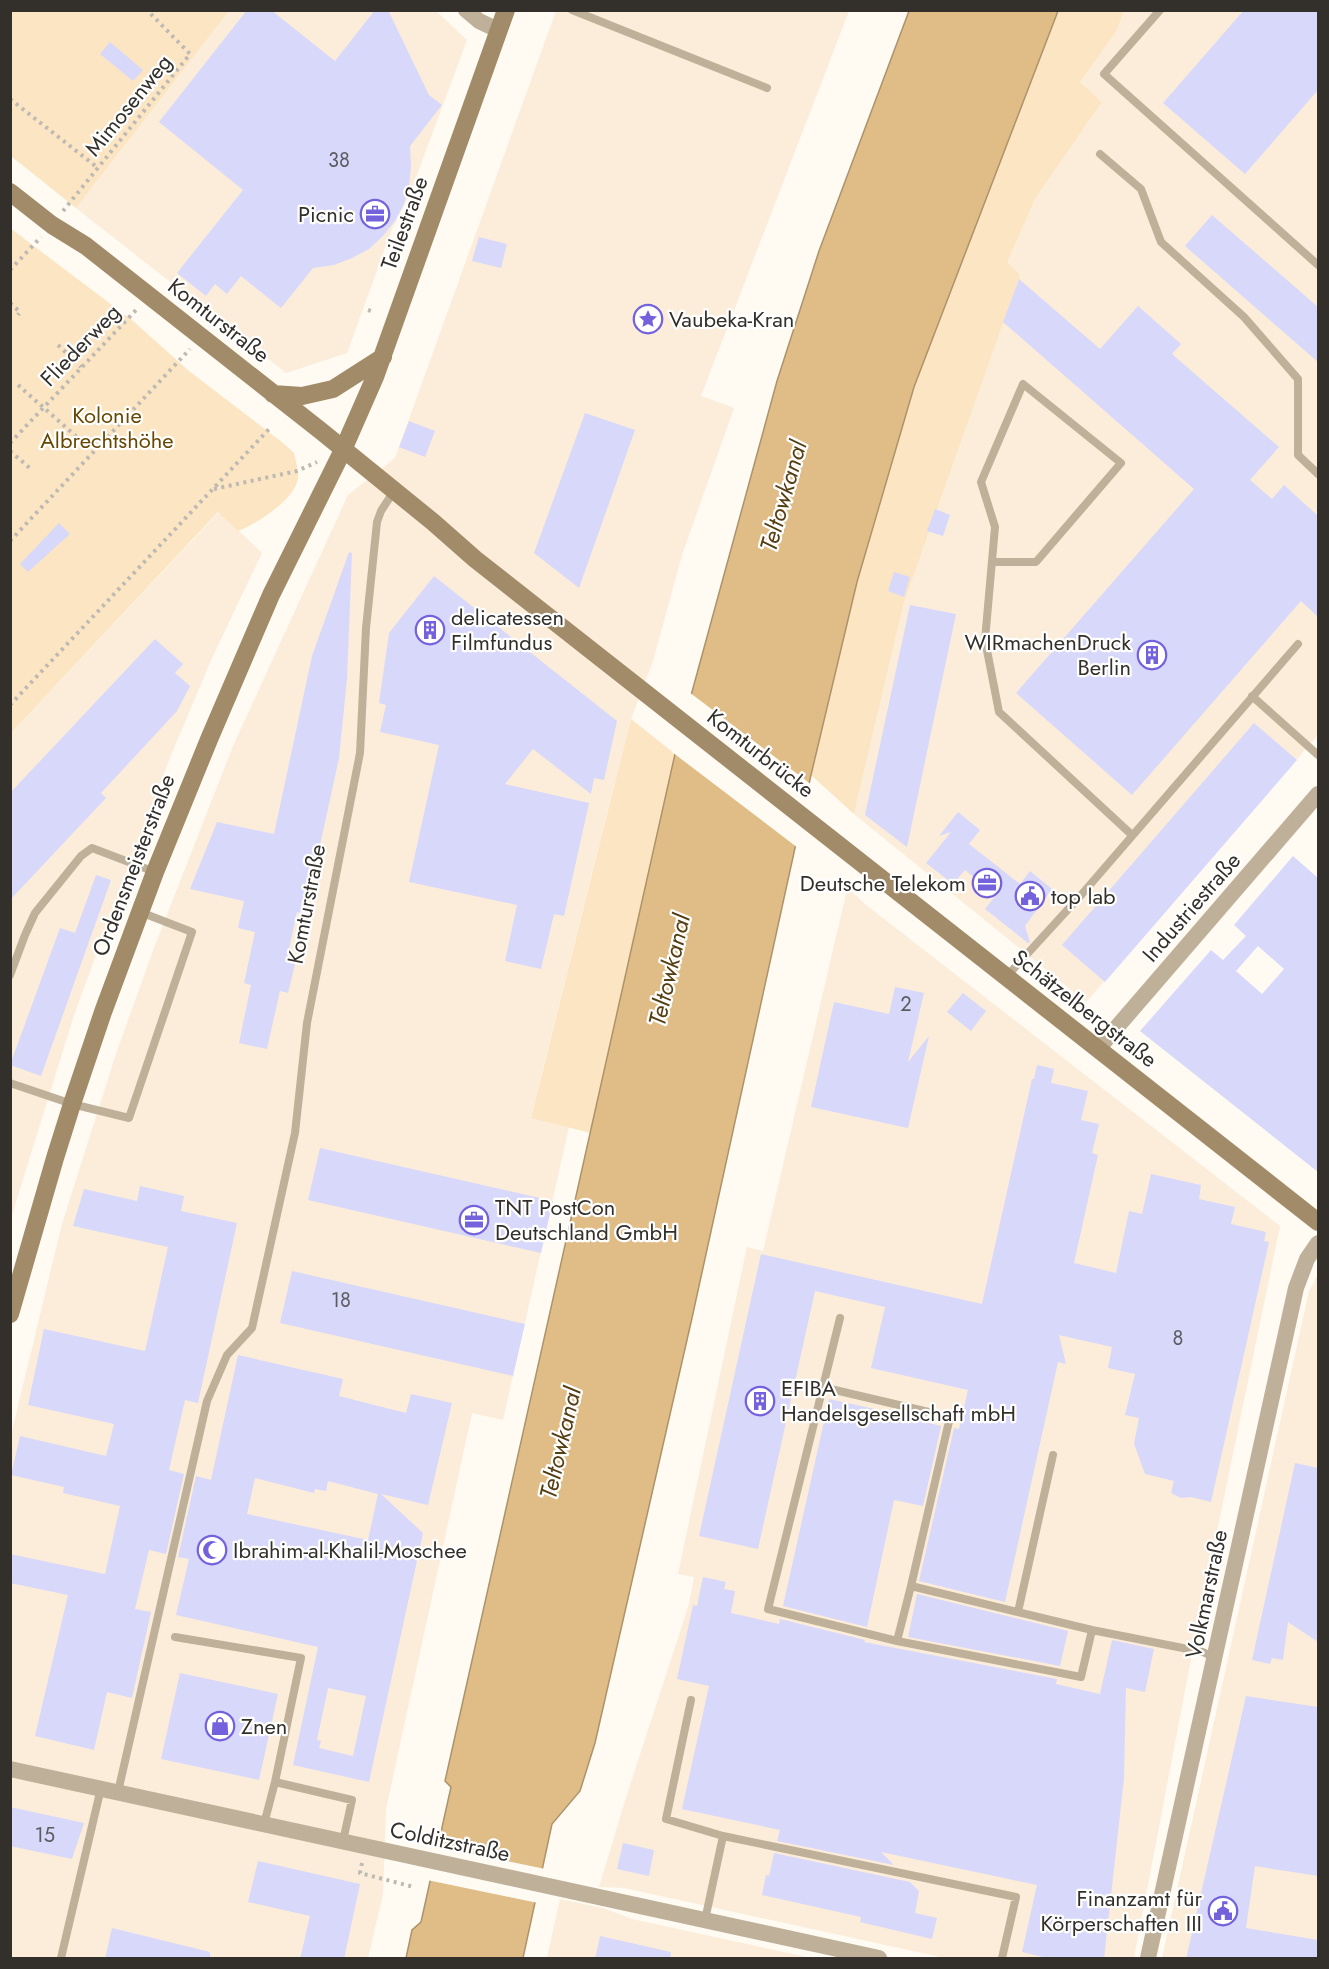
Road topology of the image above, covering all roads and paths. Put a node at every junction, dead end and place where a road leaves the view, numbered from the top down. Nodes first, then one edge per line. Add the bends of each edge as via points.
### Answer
1 (147, 10) edge
2 (466, 10) edge
3 (506, 10) edge
4 (572, 10) edge
5 (1160, 10) edge
6 (498, 30) junction
7 (766, 88) dead end
8 (10, 99) edge
9 (1100, 154) dead end
10 (99, 168) junction
11 (10, 192) edge
12 (52, 225) junction
13 (1318, 266) edge
14 (10, 270) edge
15 (149, 296) junction
16 (10, 303) edge
17 (18, 315) dead end
18 (201, 337) junction
19 (58, 345) dead end
20 (382, 357) junction
21 (81, 367) junction
22 (18, 385) dead end
23 (273, 394) junction
24 (43, 408) junction
25 (270, 428) dead end
26 (78, 438) dead end
27 (10, 443) edge
28 (343, 450) junction
29 (10, 451) edge
30 (306, 467) dead end
31 (32, 470) dead end
32 (1318, 474) edge
33 (214, 490) junction
34 (394, 491) junction
35 (10, 541) edge
36 (992, 562) junction
37 (1298, 644) dead end
38 (1252, 696) junction
39 (10, 705) edge
40 (671, 712) joint
41 (1318, 755) edge
42 (1318, 795) edge
43 (822, 831) joint
44 (1132, 835) junction
45 (155, 872) junction
46 (140, 912) junction
47 (10, 975) edge
48 (1006, 976) junction
49 (1098, 1048) junction
50 (10, 1083) edge
51 (72, 1104) junction
52 (1318, 1222) edge
53 (1318, 1243) edge
54 (10, 1314) edge
55 (840, 1318) dead end
56 (822, 1388) junction
57 (1053, 1455) dead end
58 (911, 1586) junction
59 (1018, 1612) junction
60 (1092, 1630) junction
61 (175, 1637) dead end
62 (897, 1641) junction
63 (1215, 1658) junction
64 (691, 1700) dead end
65 (10, 1769) edge
66 (275, 1782) junction
67 (101, 1788) junction
68 (118, 1792) junction
69 (264, 1824) junction
70 (723, 1836) junction
71 (343, 1841) junction
72 (362, 1863) dead end
73 (414, 1887) dead end
74 (705, 1920) junction
75 (61, 1959) edge
76 (879, 1959) edge
77 (1002, 1959) edge
78 (1148, 1959) edge

1 - 10 path, Mimosenweg via 190,54
2 - 6 street
3 - 6 street, Teilestraße
4 - 7 lane
5 - 13 lane via 1104,74
6 - 20 street, Teilestraße
8 - 10 path
9 - 32 lane via 1141,189 1161,242 1244,317 1298,379 1298,455
10 - 12 path, Mimosenweg
11 - 12 street, Komturstraße
12 - 14 path, Mimosenweg
12 - 15 street, Komturstraße via 86,246
15 - 18 street, Komturstraße
15 - 21 path, Fliederweg
16 - 17 path via 20,312
18 - 23 street, Komturstraße
18 - 35 path
19 - 21 path
20 - 23 street via 333,389 302,396
20 - 28 street, Teilestraße
21 - 24 path, Fliederweg
22 - 24 path
23 - 28 street, Komturstraße
24 - 26 path
24 - 27 path, Fliederweg
25 - 33 path
28 - 34 street, Komturstraße
28 - 45 street, Ordensmeisterstraße via 271,595
29 - 31 path
30 - 33 path
33 - 39 path
34 - 40 street, Komturstraße
34 - 68 lane, Komturstraße via 377,522 366,628 360,753 307,1023 295,1132 252,1328 228,1355 207,1401
36 - 36 lane via 995,527 981,482 1023,384 1120,463 1036,562
36 - 44 lane via 985,640 999,712
37 - 38 lane
38 - 41 lane
38 - 44 lane
40 - 43 street, Komturbrücke
42 - 49 street, Industriestraße
43 - 48 street, Schätzelbergstraße
44 - 48 lane
45 - 46 street, Ordensmeisterstraße
45 - 47 lane via 92,848 35,913
46 - 51 street, Ordensmeisterstraße
46 - 51 lane via 192,932 129,1118
48 - 49 street, Schätzelbergstraße
49 - 52 street, Schätzelbergstraße
50 - 51 lane
51 - 54 street, Ordensmeisterstraße
53 - 63 street, Volkmarstraße via 1296,1288
55 - 56 lane
56 - 58 lane via 950,1417
56 - 62 lane via 768,1609
57 - 59 lane
58 - 59 lane
58 - 62 lane
59 - 60 lane
60 - 62 lane via 1081,1677
60 - 63 lane
61 - 66 lane via 301,1658
63 - 78 street, Volkmarstraße
64 - 70 lane via 666,1819
65 - 67 street, Colditzstraße
66 - 69 lane
66 - 71 lane via 352,1800
67 - 68 street, Colditzstraße
67 - 75 lane
68 - 69 street, Colditzstraße
69 - 71 street, Colditzstraße
70 - 74 lane
70 - 77 lane via 1017,1897
71 - 74 street, Colditzstraße
72 - 73 path via 360,1873
74 - 76 street, Colditzstraße

